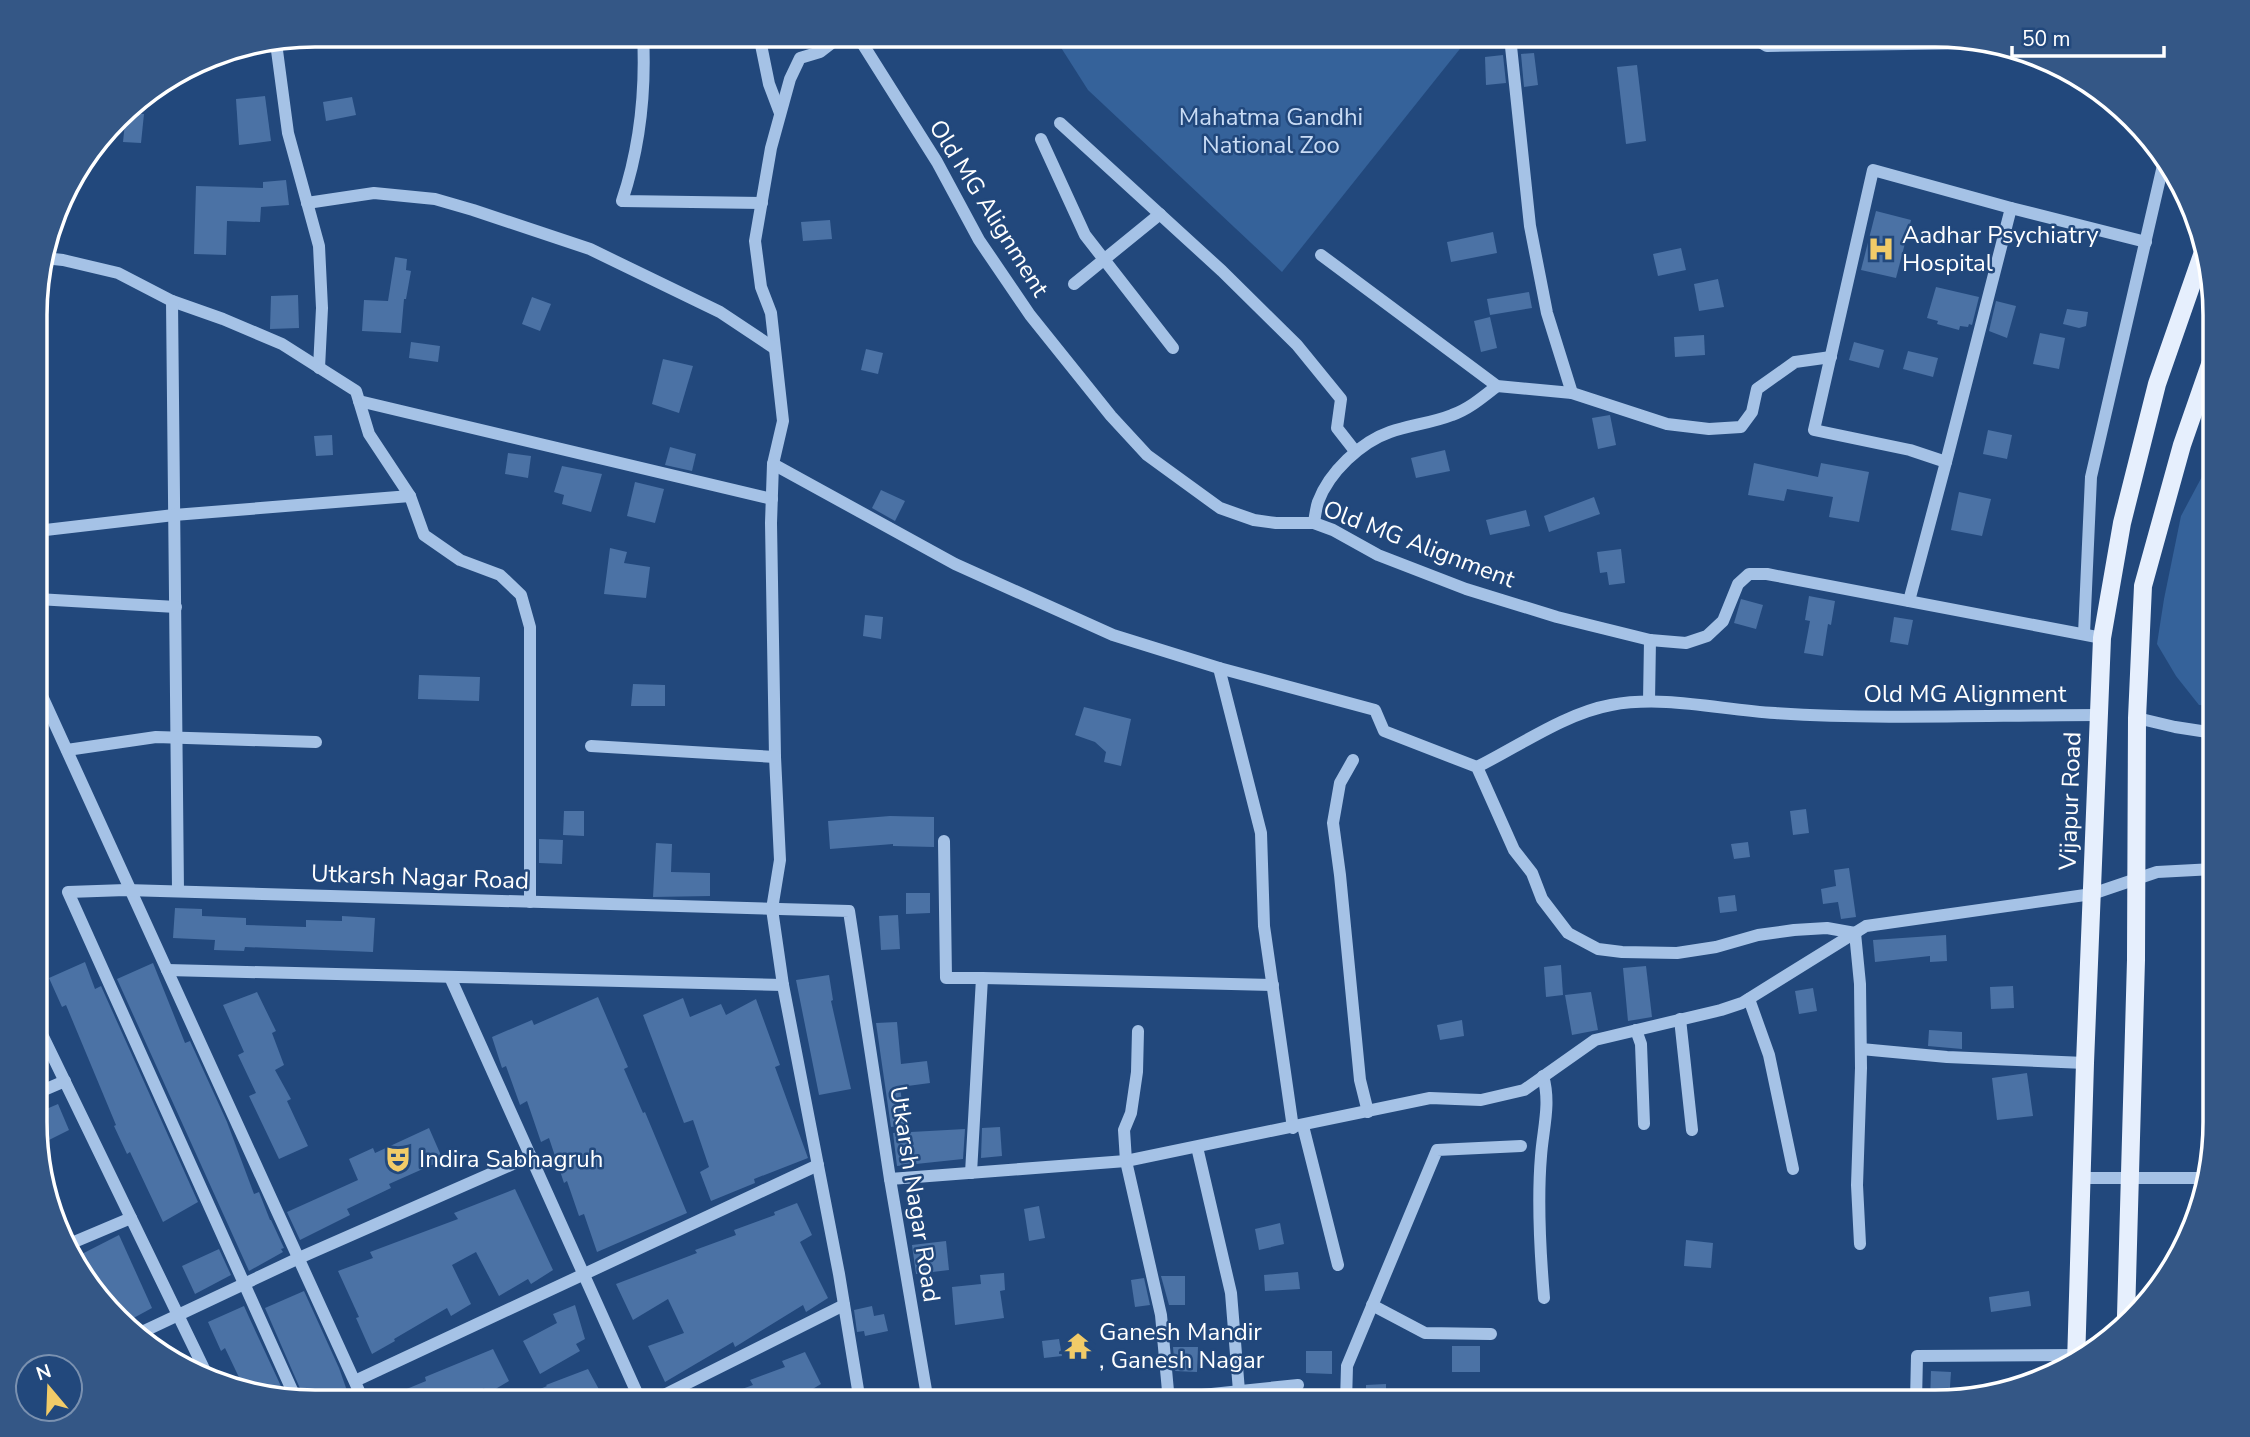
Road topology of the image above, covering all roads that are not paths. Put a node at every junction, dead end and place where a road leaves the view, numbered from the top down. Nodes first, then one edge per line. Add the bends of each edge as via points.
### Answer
1 (644, 47) edge
2 (761, 47) edge
3 (826, 47) edge
4 (865, 47) edge
5 (1511, 47) edge
6 (277, 50) edge
7 (780, 113) junction
8 (1060, 123) dead end
9 (1041, 139) dead end
10 (2161, 173) edge
11 (307, 203) junction
12 (762, 203) junction
13 (2011, 208) junction
14 (1160, 214) junction
15 (2146, 242) junction
16 (1321, 255) dead end
17 (53, 259) edge
18 (1104, 259) junction
19 (2198, 266) edge
20 (1074, 284) dead end
21 (172, 300) junction
22 (774, 348) junction
23 (1173, 348) dead end
24 (1831, 357) junction
25 (319, 368) junction
26 (2203, 385) edge
27 (1497, 386) junction
28 (1572, 393) junction
29 (359, 401) junction
30 (1355, 451) junction
31 (1946, 462) junction
32 (773, 464) junction
33 (410, 496) junction
34 (772, 499) junction
35 (174, 515) junction
36 (1314, 523) junction
37 (47, 530) edge
38 (47, 600) edge
39 (1909, 601) junction
40 (176, 607) junction
41 (2093, 636) junction
42 (1650, 640) junction
43 (1219, 668) junction
44 (1649, 701) junction
45 (47, 707) edge
46 (2098, 715) junction
47 (2137, 718) junction
48 (2203, 731) edge
49 (177, 738) junction
50 (316, 742) dead end
51 (591, 746) dead end
52 (67, 750) junction
53 (775, 757) junction
54 (1353, 760) dead end
55 (1477, 767) junction
56 (944, 841) dead end
57 (2203, 870) edge
58 (2136, 879) junction
59 (131, 890) junction
60 (178, 891) junction
61 (2092, 894) junction
62 (530, 902) junction
63 (772, 909) junction
64 (1855, 933) junction
65 (167, 970) junction
66 (450, 977) junction
67 (982, 978) junction
68 (783, 985) junction
69 (1273, 985) junction
70 (1749, 999) junction
71 (1680, 1019) junction
72 (1636, 1030) junction
73 (1138, 1031) dead end
74 (47, 1044) edge
75 (1861, 1049) junction
76 (2085, 1063) junction
77 (1543, 1076) junction
78 (65, 1081) junction
79 (47, 1089) edge
80 (1368, 1112) junction
81 (1644, 1124) dead end
82 (1298, 1127) junction
83 (1692, 1130) dead end
84 (1521, 1146) dead end
85 (1197, 1147) junction
86 (531, 1156) junction
87 (1126, 1161) junction
88 (818, 1165) junction
89 (1793, 1169) dead end
90 (971, 1173) junction
91 (2082, 1178) junction
92 (2128, 1178) junction
93 (2197, 1178) edge
94 (890, 1179) junction
95 (131, 1218) junction
96 (76, 1241) edge
97 (1860, 1244) dead end
98 (299, 1258) junction
99 (1338, 1265) dead end
100 (584, 1274) junction
101 (244, 1283) junction
102 (1544, 1298) dead end
103 (844, 1306) junction
104 (1372, 1306) junction
105 (2126, 1309) edge
106 (179, 1317) junction
107 (147, 1330) edge
108 (1491, 1334) dead end
109 (2076, 1349) edge
110 (2060, 1359) edge
111 (202, 1364) edge
112 (355, 1381) junction
113 (1298, 1385) dead end
114 (1284, 1387) joint
115 (291, 1388) edge
116 (359, 1390) edge
117 (636, 1390) edge
118 (674, 1390) edge
119 (858, 1390) edge
120 (926, 1390) edge
121 (1168, 1390) edge
122 (1239, 1390) edge
123 (1250, 1390) edge
124 (1346, 1390) edge
125 (1916, 1390) edge

1 - 12 street via 645,82 634,167 622,201
2 - 7 street
3 - 7 street via 800,58
4 - 36 street, Old MG Alignment via 998,271 1147,455 1235,515 1276,523
5 - 28 street via 1530,226 1546,313
6 - 11 street via 288,133
7 - 12 street
8 - 14 street
9 - 18 street via 1085,235
10 - 15 street
11 - 22 street via 374,193 435,199 472,210 590,249 720,312
11 - 25 street via 319,246
12 - 22 street via 755,242
13 - 15 street
13 - 24 street via 1873,170
13 - 31 street
14 - 18 street
14 - 30 street via 1297,345 1341,399 1337,428
15 - 41 street via 2091,477
16 - 27 street
17 - 21 street via 118,274
18 - 20 street
18 - 23 street
19 - 41 main road, Vijapur Road via 2157,384
21 - 25 street via 282,344
21 - 35 street
22 - 32 street via 783,421
24 - 28 street via 1795,362 1757,389 1752,412 1741,427 1667,424
24 - 31 street via 1814,430
25 - 29 street via 356,391
26 - 47 main road via 2143,586
27 - 28 street
27 - 30 street via 1454,415 1390,432
29 - 33 street via 369,434
29 - 34 street
30 - 36 street via 1318,501
31 - 39 street
32 - 34 street
32 - 43 street via 955,564 1113,635
33 - 35 street
33 - 62 street via 424,535 460,560 500,575 521,595 530,627
34 - 53 street
35 - 37 street
35 - 40 street
36 - 42 street, Old MG Alignment via 1378,555 1466,589
38 - 40 street
39 - 41 street
39 - 42 street, Old MG Alignment via 1749,574 1738,584 1723,621 1707,636 1686,643
40 - 49 street
41 - 46 main road, Vijapur Road
42 - 44 street
43 - 55 street via 1375,710 1384,731
43 - 69 street via 1261,833 1264,926
44 - 46 street, Old MG Alignment via 1774,713
44 - 55 street, Old MG Alignment via 1580,713
45 - 52 street
46 - 61 main road, Vijapur Road
47 - 48 street
47 - 58 main road
49 - 50 street
49 - 52 street
49 - 60 street
51 - 53 street
52 - 59 street
53 - 63 street via 780,860
54 - 80 street via 1340,783 1333,824 1360,1080
55 - 64 street via 1542,899 1568,933 1598,949 1677,953 1794,930 1827,928
56 - 67 street via 946,978
57 - 58 street via 2157,872
58 - 61 street
58 - 92 main road
59 - 60 street, Utkarsh Nagar Road
59 - 65 street
59 - 101 street, Utkarsh Nagar Road via 68,892
60 - 62 street, Utkarsh Nagar Road
61 - 64 street via 1866,926
61 - 76 main road, Vijapur Road
62 - 63 street, Utkarsh Nagar Road
63 - 68 street
63 - 94 street, Utkarsh Nagar Road via 849,911
64 - 70 street
64 - 75 street
65 - 66 street
65 - 98 street
66 - 68 street
66 - 86 street
67 - 69 street
67 - 90 street
68 - 88 street
69 - 82 street
70 - 71 street
70 - 89 street via 1769,1055
71 - 72 street
71 - 83 street
72 - 77 street via 1595,1040
72 - 81 street via 1641,1044
73 - 87 street via 1137,1072 1124,1130
74 - 78 street
75 - 76 street
75 - 97 street
76 - 91 main road, Vijapur Road
77 - 80 street via 1524,1090 1481,1100 1430,1098
77 - 102 street via 1548,1093 1541,1157
78 - 79 street
78 - 95 street
80 - 82 street
82 - 85 street
82 - 99 street
84 - 104 street via 1437,1150
85 - 87 street
85 - 122 street via 1231,1293
86 - 98 street
86 - 100 street
87 - 90 street
87 - 121 street via 1161,1315
88 - 100 street
88 - 103 street
90 - 94 street
91 - 92 street
91 - 109 main road, Vijapur Road
92 - 93 street
92 - 105 main road
94 - 120 street, Utkarsh Nagar Road
95 - 96 street
95 - 106 street
98 - 101 street
98 - 112 street
100 - 112 street
100 - 117 street
101 - 106 street
101 - 115 street
103 - 118 street
103 - 119 street
104 - 108 street via 1425,1333
104 - 124 street via 1347,1366
106 - 107 street
106 - 111 street
110 - 125 street via 1917,1356
112 - 116 street
113 - 114 street
114 - 123 street

